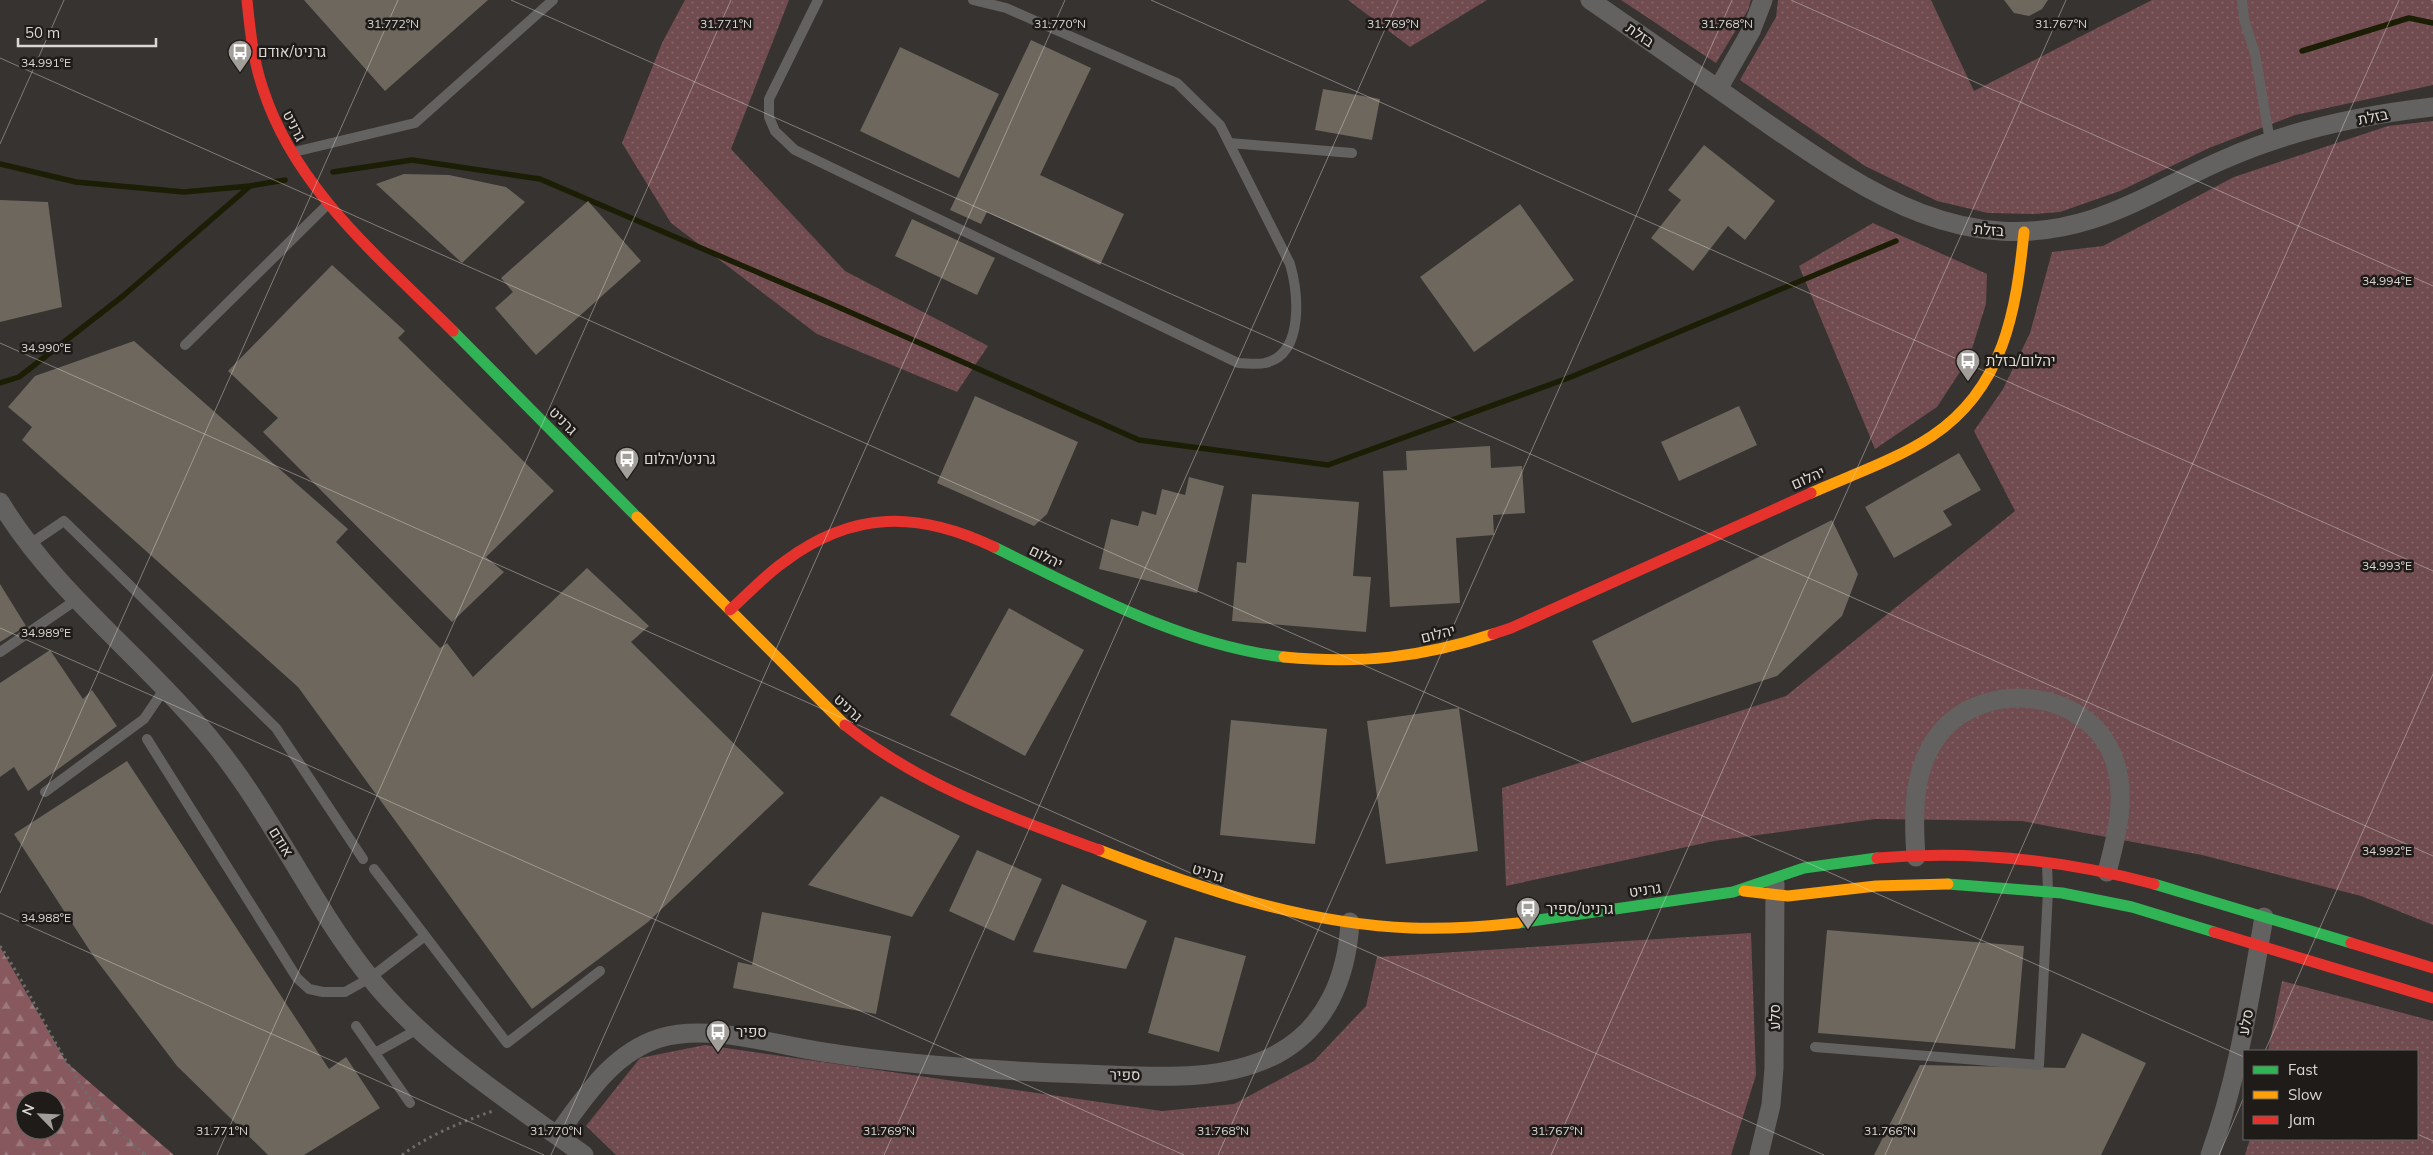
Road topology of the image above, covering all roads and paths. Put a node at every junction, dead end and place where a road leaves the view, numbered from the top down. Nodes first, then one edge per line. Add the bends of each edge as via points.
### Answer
1 (246, 0) edge
2 (553, 0) edge
3 (818, 0) edge
4 (974, 0) edge
5 (1590, 0) edge
6 (1763, 0) edge
7 (2242, 0) edge
8 (1718, 88) junction
9 (2433, 108) edge
10 (2270, 141) junction
11 (1229, 143) junction
12 (291, 153) junction
13 (1352, 153) dead end
14 (328, 204) junction
15 (2024, 232) junction
16 (185, 345) dead end
17 (0, 502) edge
18 (30, 544) junction
19 (76, 600) junction
20 (730, 610) junction
21 (0, 652) edge
22 (165, 688) junction
23 (147, 739) dead end
24 (45, 792) dead end
25 (1916, 857) junction
26 (363, 859) dead end
27 (2047, 862) junction
28 (374, 869) dead end
29 (2107, 872) junction
30 (1775, 887) junction
31 (1740, 891) junction
32 (2048, 891) junction
33 (2264, 916) junction
34 (1350, 922) junction
35 (426, 936) junction
36 (2259, 945) junction
37 (0, 946) edge
38 (2433, 968) edge
39 (600, 971) dead end
40 (370, 978) junction
41 (2433, 998) edge
42 (356, 1026) dead end
43 (418, 1030) junction
44 (1814, 1047) dead end
45 (375, 1053) junction
46 (410, 1103) dead end
47 (516, 1105) junction
48 (556, 1135) junction
49 (146, 1155) edge
50 (402, 1155) edge
51 (584, 1155) edge
52 (1759, 1155) edge
53 (2210, 1155) edge

1 - 12 street, גרניט via 254,66 264,100
2 - 12 lane via 415,123
3 - 11 lane via 769,99 769,117 775,131 795,150 1238,363 1266,363 1284,353 1291,338 1297,312 1296,285 1290,264
4 - 11 lane via 1006,8 1177,83 1220,125
5 - 8 street, בזלת
6 - 8 street via 1751,31
7 - 10 lane
8 - 15 street, בזלת via 1832,167 1908,209 1963,228
9 - 10 street, בזלת via 2330,125
10 - 15 street, בזלת via 2092,220
11 - 13 lane
12 - 14 street, גרניט
14 - 16 lane
14 - 20 street, גרניט
15 - 20 street, יהלום via 2012,321 1997,358 1982,386 1960,413 1932,436 1519,624 1460,644 1386,660 1289,660 1244,652 1114,606 966,536 910,520 877,522 840,531 815,542 788,558
17 - 18 street, אודם
18 - 19 street, אודם
18 - 26 lane via 64,521 276,728
19 - 21 lane
19 - 22 street, אודם
20 - 34 street, גרניט via 847,728 890,759 938,786 990,810 1183,881 1263,905
22 - 24 lane via 144,719
22 - 40 street, אודם via 233,769
23 - 40 lane via 297,978 309,989 324,992 345,992
25 - 27 street
25 - 29 street via 1914,828 1918,784 1928,753 1940,734 1973,706 1994,699 2018,697 2045,701 2071,712 2090,725 2114,758 2119,777 2120,815
25 - 30 street via 1812,867
27 - 29 street
27 - 32 lane
28 - 35 lane
29 - 33 street
30 - 31 street
30 - 31 street
30 - 32 street via 1989,885
30 - 52 street, סלע via 1774,1068 1771,1105
31 - 34 street, גרניט via 1479,927 1410,928
32 - 36 street via 2132,907
32 - 44 lane via 2039,1065
33 - 36 street, סלע
33 - 38 street
34 - 48 street, ספיר via 1344,967 1327,1007 1297,1041 1252,1064 1222,1072 1189,1075 1013,1071 877,1060 708,1033 682,1034 660,1038 624,1056 595,1084
35 - 39 lane via 508,1043
35 - 40 lane
36 - 41 street
36 - 53 street, סלע via 2235,1072
37 - 49 path via 65,1060 101,1112
40 - 43 street, אודם
42 - 45 lane
43 - 45 lane
43 - 47 street, אודם
45 - 46 lane
47 - 48 street, אודם
47 - 50 path via 460,1122 416,1144
48 - 51 street, אודם

